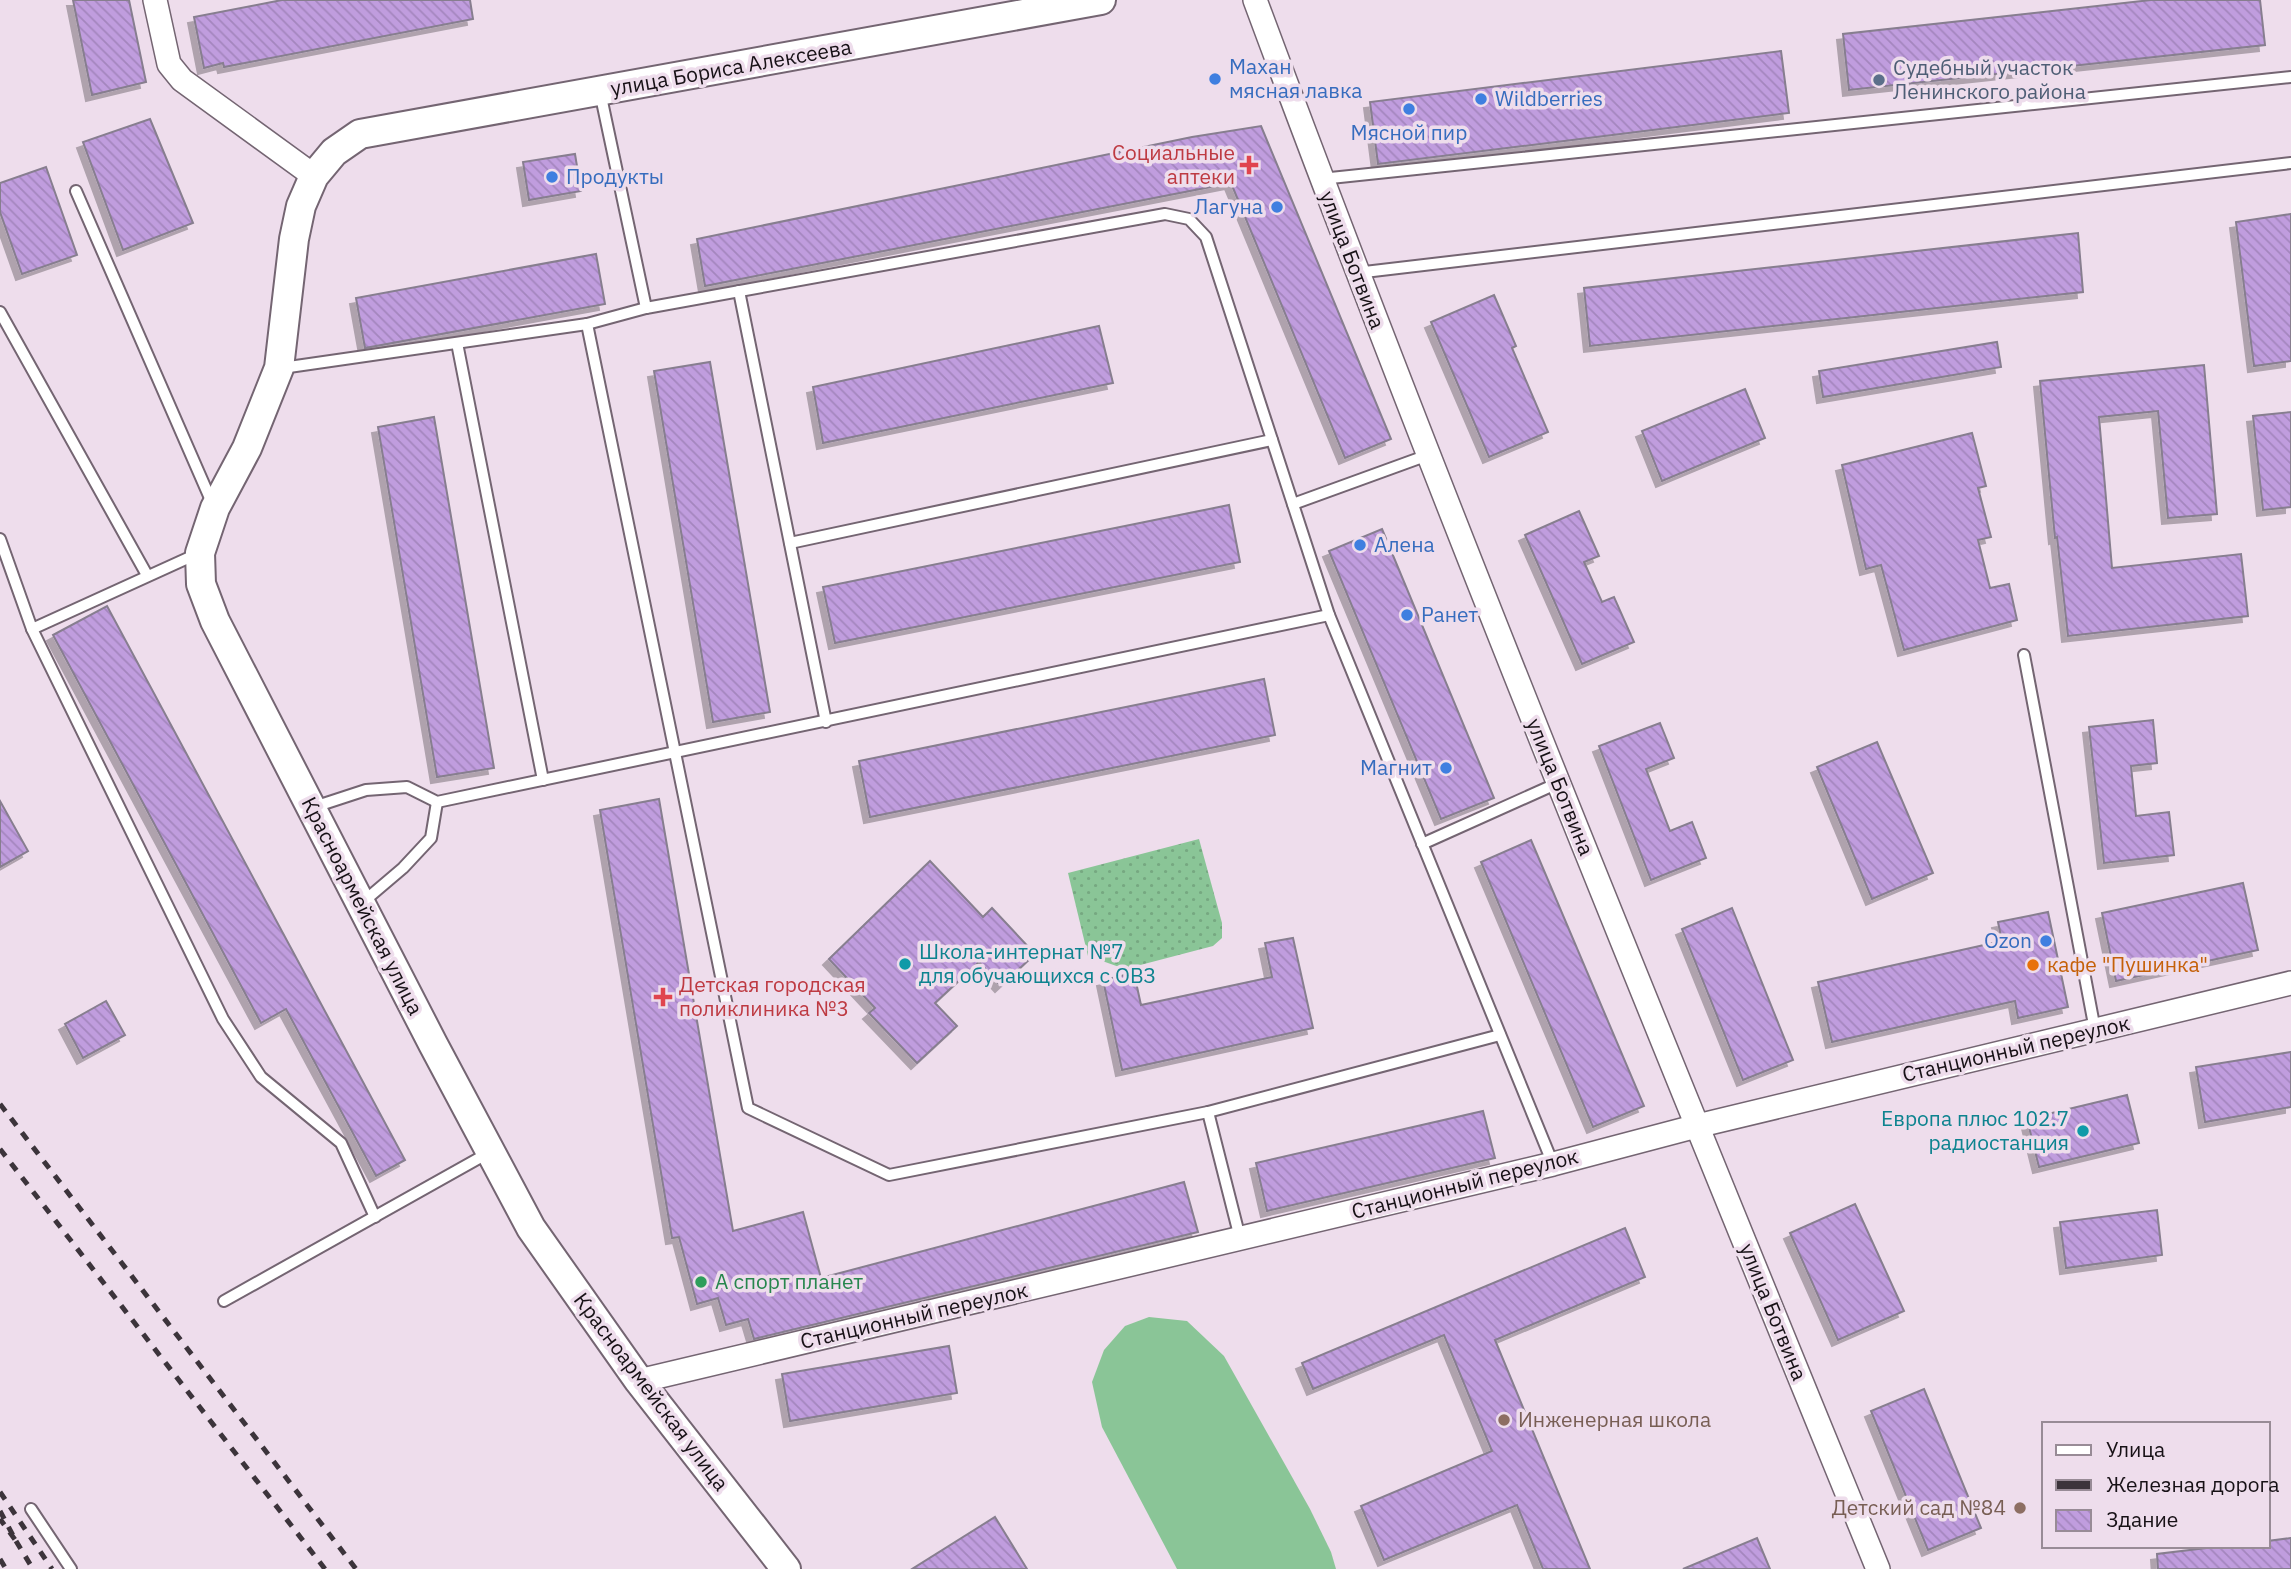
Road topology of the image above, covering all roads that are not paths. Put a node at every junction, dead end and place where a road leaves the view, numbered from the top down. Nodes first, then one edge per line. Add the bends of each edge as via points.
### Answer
1 (155, 0) edge
2 (1101, 0) edge
3 (1255, 0) edge
4 (2291, 77) edge
5 (600, 92) junction
6 (360, 135) joint
7 (2291, 163) edge
8 (314, 176) junction
9 (1321, 179) junction
10 (76, 191) dead end
11 (1356, 273) junction
12 (739, 291) junction
13 (646, 308) junction
14 (0, 312) edge
15 (587, 324) junction
16 (457, 343) junction
17 (279, 368) junction
18 (1272, 440) junction
19 (1428, 455) junction
20 (1293, 504) junction
21 (215, 508) junction
22 (0, 538) edge
23 (790, 543) junction
24 (200, 553) junction
25 (147, 575) junction
26 (1329, 615) junction
27 (32, 629) junction
28 (2024, 655) dead end
29 (826, 722) junction
30 (674, 754) junction
31 (543, 780) junction
32 (1558, 783) junction
33 (437, 802) junction
34 (311, 807) junction
35 (1422, 844) junction
36 (361, 904) junction
37 (2291, 984) edge
38 (2095, 1030) junction
39 (1500, 1035) junction
40 (1208, 1112) junction
41 (1697, 1126) junction
42 (490, 1152) junction
43 (1553, 1164) junction
44 (374, 1217) junction
45 (1240, 1238) junction
46 (224, 1301) dead end
47 (639, 1381) junction
48 (31, 1509) dead end
49 (71, 1569) edge
50 (786, 1569) edge
51 (1878, 1569) edge

1 - 8 street via 169,64 182,80
2 - 5 street, улица Бориса Алексеева
3 - 9 street, улица Ботвина
4 - 9 lane
5 - 6 street, улица Бориса Алексеева
5 - 13 lane
6 - 8 street, Красноармейская улица via 334,152
7 - 11 lane
8 - 17 street, Красноармейская улица via 301,206
9 - 11 street, улица Ботвина
10 - 21 lane
11 - 19 street, улица Ботвина
12 - 13 lane
12 - 18 lane via 1165,214 1189,219 1206,237
12 - 23 lane
13 - 15 lane
14 - 25 lane
15 - 16 lane
15 - 30 lane
16 - 17 lane
16 - 31 lane
17 - 21 street, Красноармейская улица via 247,447
18 - 20 lane
18 - 23 lane
19 - 20 lane
19 - 32 street, улица Ботвина
20 - 26 lane
21 - 24 street, Красноармейская улица
22 - 27 lane
23 - 29 lane
24 - 25 lane
24 - 34 street, Красноармейская улица via 201,584 215,621
25 - 27 lane
26 - 29 lane
26 - 35 lane
27 - 44 lane via 223,1019 261,1077 341,1143
28 - 38 lane
29 - 30 lane
30 - 31 lane
30 - 40 lane via 748,1108 889,1175
31 - 33 lane
32 - 35 lane
32 - 41 street, улица Ботвина
33 - 34 lane via 407,788 366,790
33 - 36 lane via 431,838
34 - 36 street, Красноармейская улица
35 - 39 lane
36 - 42 street, Красноармейская улица
37 - 38 street, Станционный переулок
38 - 41 street, Станционный переулок
39 - 40 lane
39 - 43 lane
40 - 45 lane
41 - 43 street, Станционный переулок
41 - 51 street, улица Ботвина
42 - 44 lane
42 - 47 street, Красноармейская улица via 531,1228
43 - 45 street, Станционный переулок
44 - 46 lane
45 - 47 street, Станционный переулок
47 - 50 street, Красноармейская улица
48 - 49 lane

